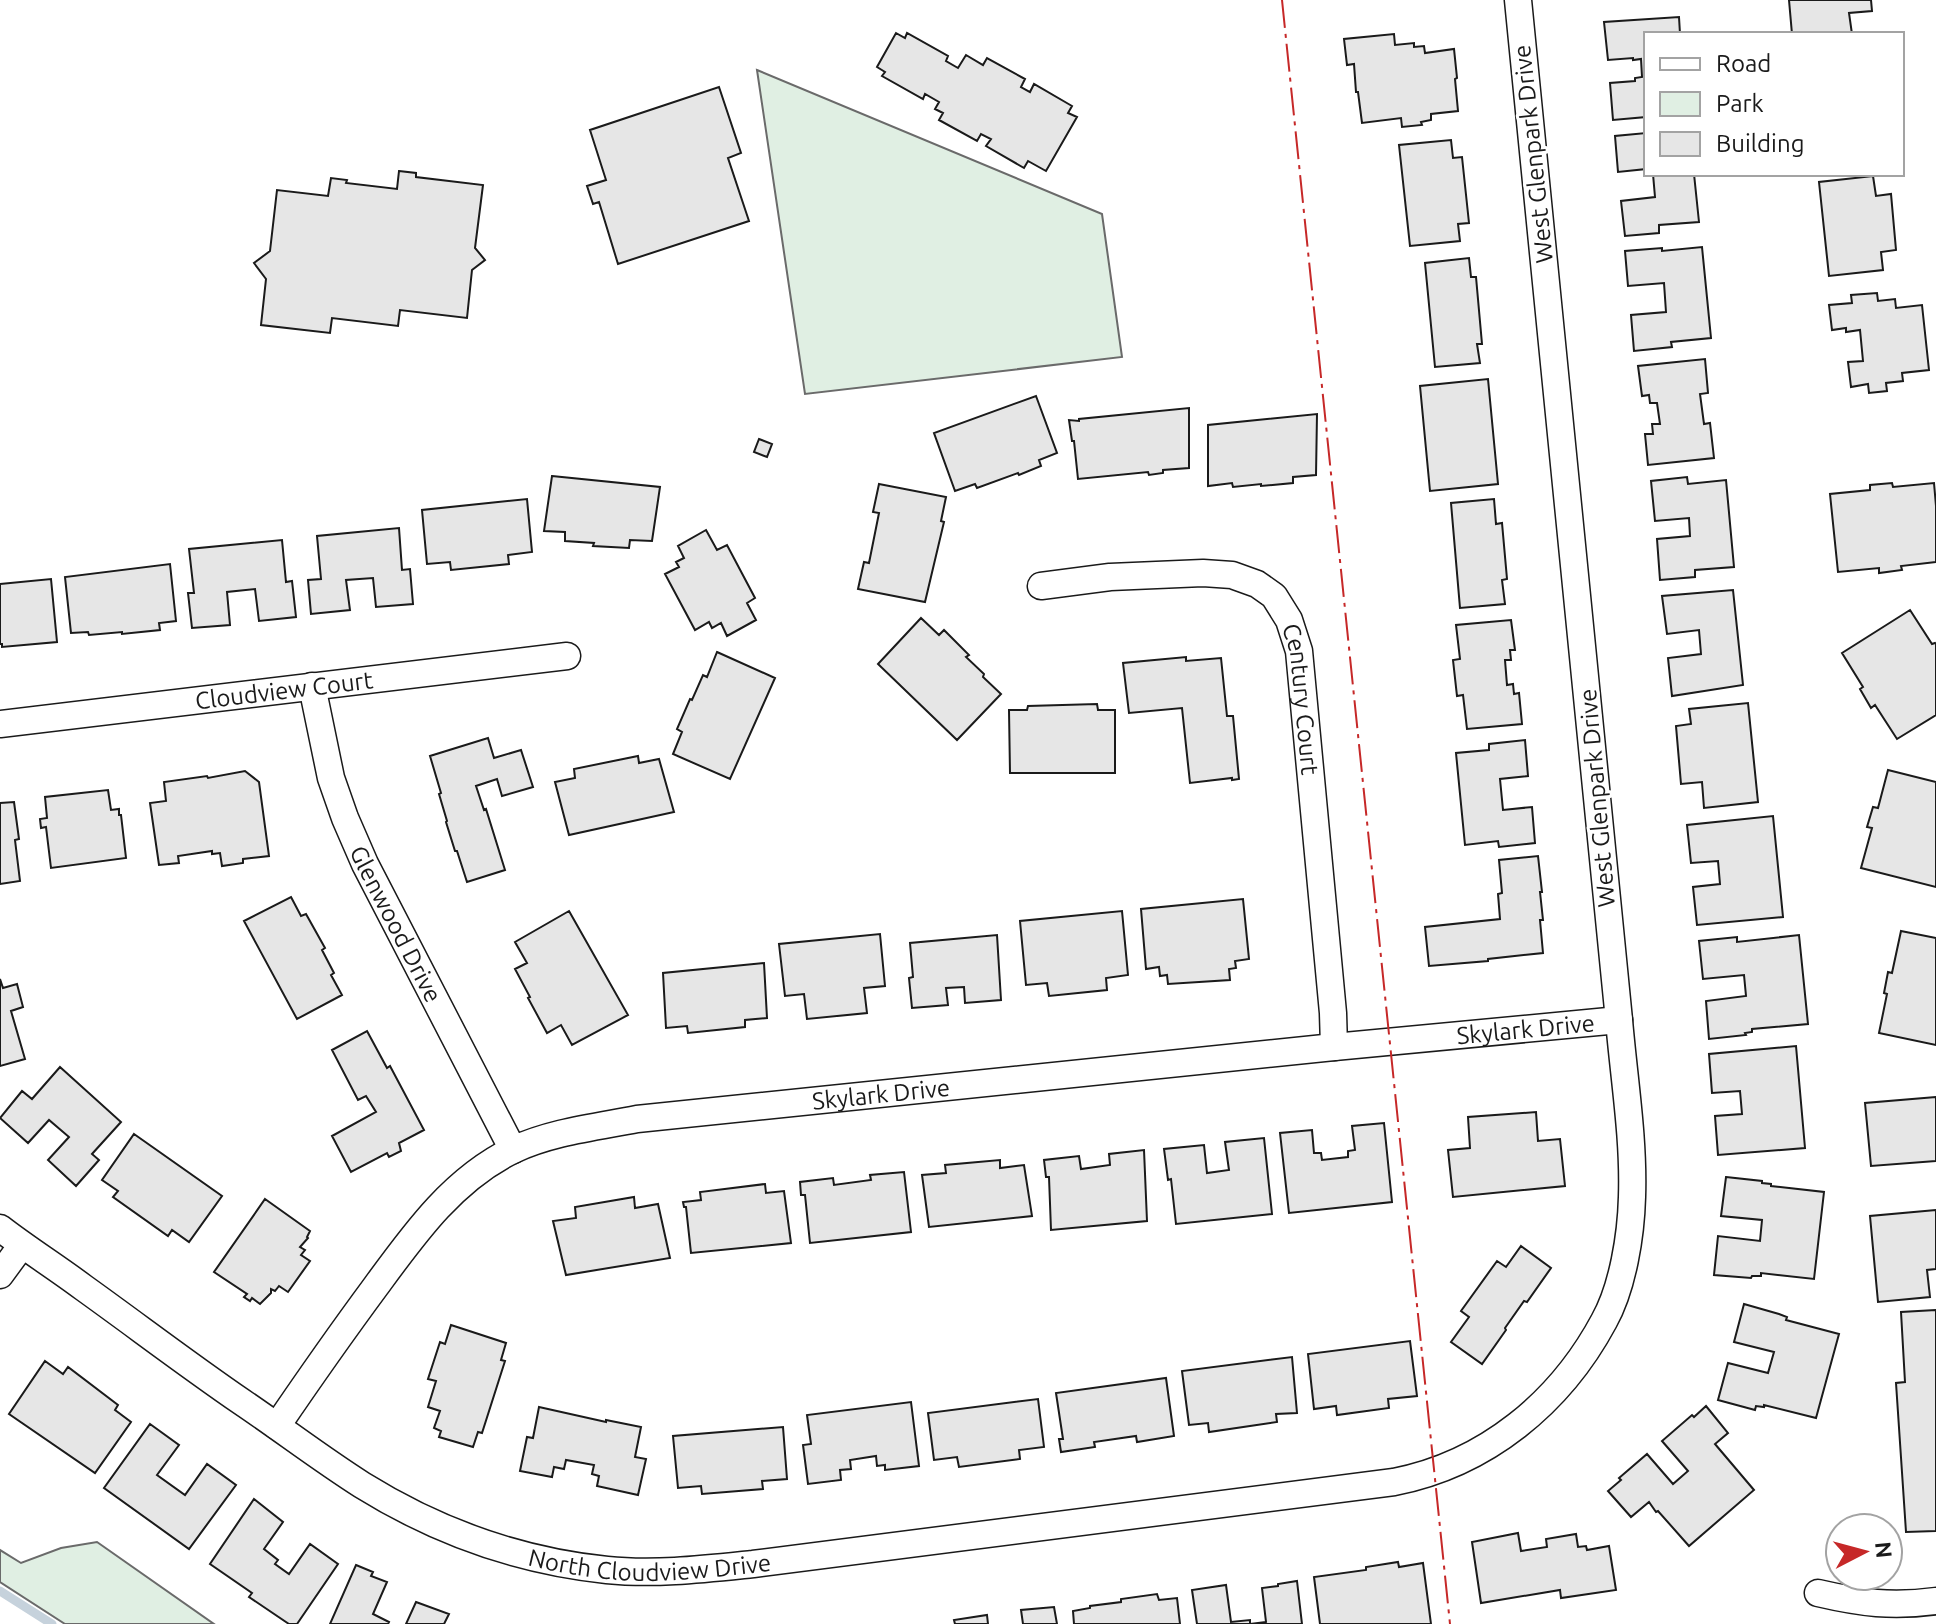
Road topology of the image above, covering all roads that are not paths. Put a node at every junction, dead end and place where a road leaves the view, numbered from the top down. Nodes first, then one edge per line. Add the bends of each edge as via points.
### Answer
1 (1518, 0) edge
2 (1041, 586) dead end
3 (567, 656) dead end
4 (312, 686) junction
5 (0, 724) edge
6 (1619, 1020) junction
7 (1334, 1047) junction
8 (513, 1150) junction
9 (0, 1228) edge
10 (22, 1245) junction
11 (0, 1275) edge
12 (277, 1426) junction
13 (1394, 1482) joint
14 (1818, 1593) dead end
15 (1936, 1601) edge

1 - 6 street, West Glenpark Drive
2 - 7 street, Century Court via 1110,577 1232,575 1257,584 1282,608 1299,651
3 - 4 street, Cloudview Court
4 - 5 street, Cloudview Court
4 - 8 street, Glenwood Drive via 345,818
6 - 7 street, Skylark Drive
6 - 13 street, West Glenpark Drive via 1632,1197 1620,1278 1606,1319 1562,1384 1509,1432 1451,1465
7 - 8 street, Skylark Drive via 637,1119
8 - 12 street, Skylark Drive via 480,1169 410,1240
9 - 10 street, North Cloudview Drive
10 - 11 street
10 - 12 street, North Cloudview Drive
12 - 13 street, North Cloudview Drive via 361,1484 451,1531 516,1553 609,1570 753,1564
14 - 15 street via 1859,1603 1906,1606

